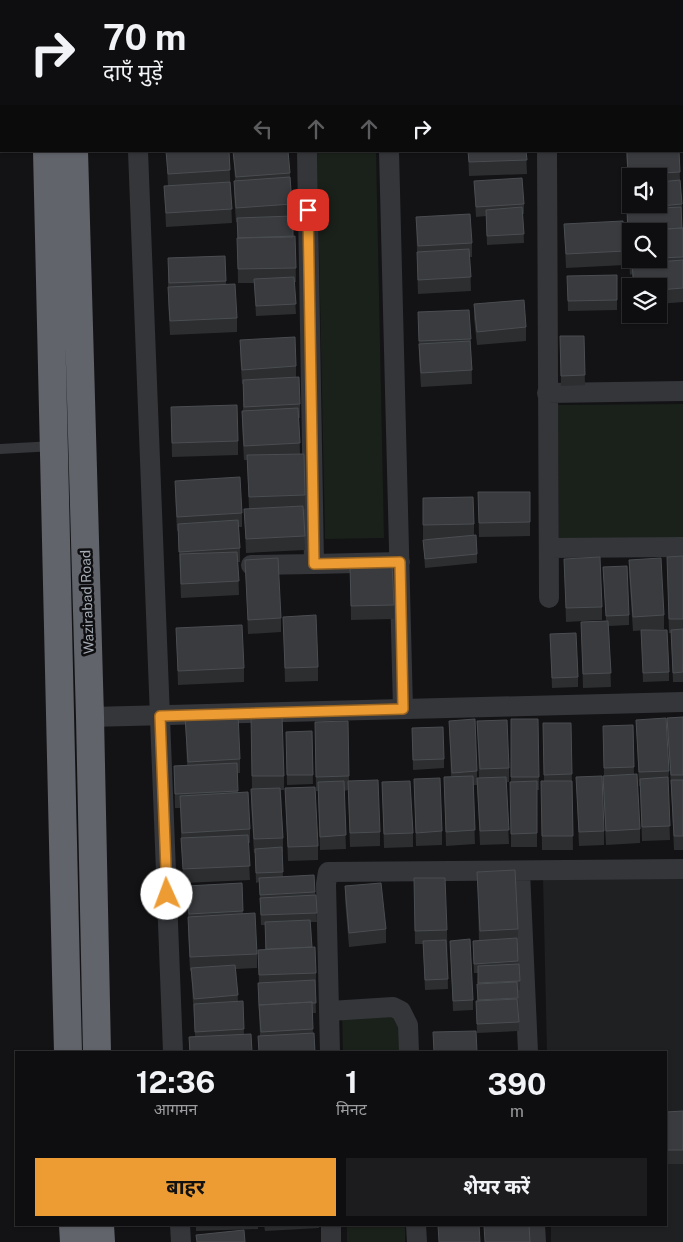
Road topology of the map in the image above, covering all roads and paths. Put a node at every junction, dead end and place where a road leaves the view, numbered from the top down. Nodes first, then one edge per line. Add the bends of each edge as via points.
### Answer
1 (47, 152) edge
2 (74, 152) edge
3 (138, 152) edge
4 (307, 152) edge
5 (389, 152) edge
6 (547, 152) edge
7 (683, 392) edge
8 (547, 393) junction
9 (55, 446) junction
10 (0, 448) edge
11 (683, 547) edge
12 (549, 548) junction
13 (400, 562) junction
14 (251, 564) edge
15 (314, 564) junction
16 (549, 598) dead end
17 (683, 702) edge
18 (403, 709) junction
19 (160, 716) junction
20 (90, 718) junction
21 (683, 869) edge
22 (520, 871) junction
23 (330, 1011) junction
24 (68, 1051) edge
25 (96, 1051) edge
26 (173, 1051) edge
27 (330, 1051) edge
28 (409, 1051) edge
29 (528, 1051) edge
30 (73, 1226) edge
31 (100, 1226) edge
32 (180, 1226) edge
33 (331, 1226) edge
34 (416, 1226) edge
35 (535, 1226) edge
36 (74, 1242) edge
37 (100, 1242) edge
38 (181, 1242) edge
39 (331, 1242) edge
40 (417, 1242) edge
41 (536, 1242) edge

1 - 9 highway, Wazirabad Road
2 - 20 highway, Wazirabad Road
3 - 19 street
4 - 15 street
5 - 13 street
6 - 8 street
7 - 8 street
8 - 12 street
9 - 10 lane
9 - 24 highway, Wazirabad Road
11 - 12 street
12 - 16 street
13 - 15 street
13 - 18 street
14 - 15 street
17 - 18 street
18 - 19 street
19 - 20 street
19 - 26 street
20 - 25 highway, Wazirabad Road
21 - 22 street
22 - 23 street via 328,872
22 - 29 street
23 - 27 street
23 - 28 street via 393,1007 401,1011 408,1025
30 - 36 highway
31 - 37 highway
32 - 38 street
33 - 39 street
34 - 40 street
35 - 41 street

